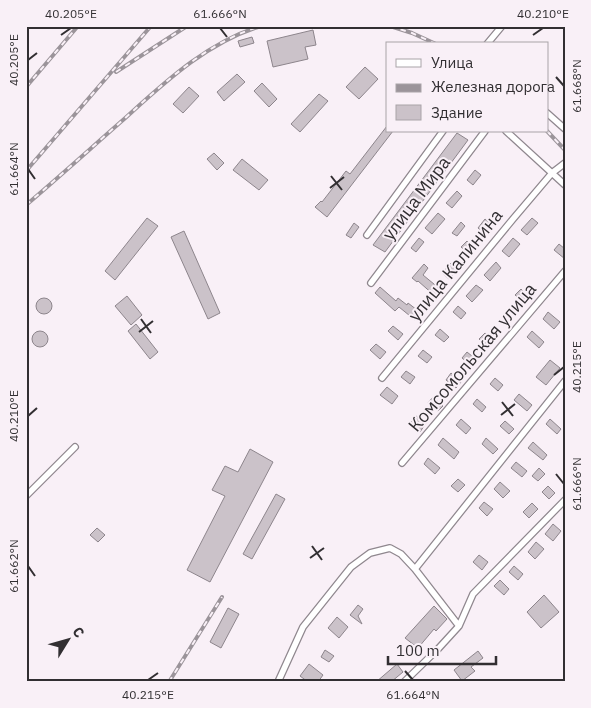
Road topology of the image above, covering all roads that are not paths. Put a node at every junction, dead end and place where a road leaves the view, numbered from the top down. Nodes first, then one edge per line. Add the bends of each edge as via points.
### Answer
1 (502, 26) edge
2 (489, 42) edge
3 (548, 114) edge
4 (565, 129) edge
5 (442, 132) edge
6 (484, 132) edge
7 (507, 132) edge
8 (565, 163) edge
9 (552, 173) junction
10 (565, 185) edge
11 (367, 234) dead end
12 (565, 270) edge
13 (371, 282) dead end
14 (382, 378) dead end
15 (565, 381) edge
16 (75, 447) dead end
17 (402, 463) dead end
18 (26, 496) edge
19 (565, 500) edge
20 (416, 569) junction
21 (459, 626) junction
22 (278, 682) edge
23 (404, 682) edge

1 - 2 street
3 - 4 street
5 - 11 street
6 - 13 street, улица Мира
7 - 9 street
8 - 9 street, улица Калинина
9 - 10 street
9 - 14 street, улица Калинина
12 - 17 street, Комсомольская улица
15 - 20 street
16 - 18 street
19 - 21 street via 472,594
20 - 21 street
20 - 22 street via 390,548 370,552 351,567 304,627
21 - 23 street

